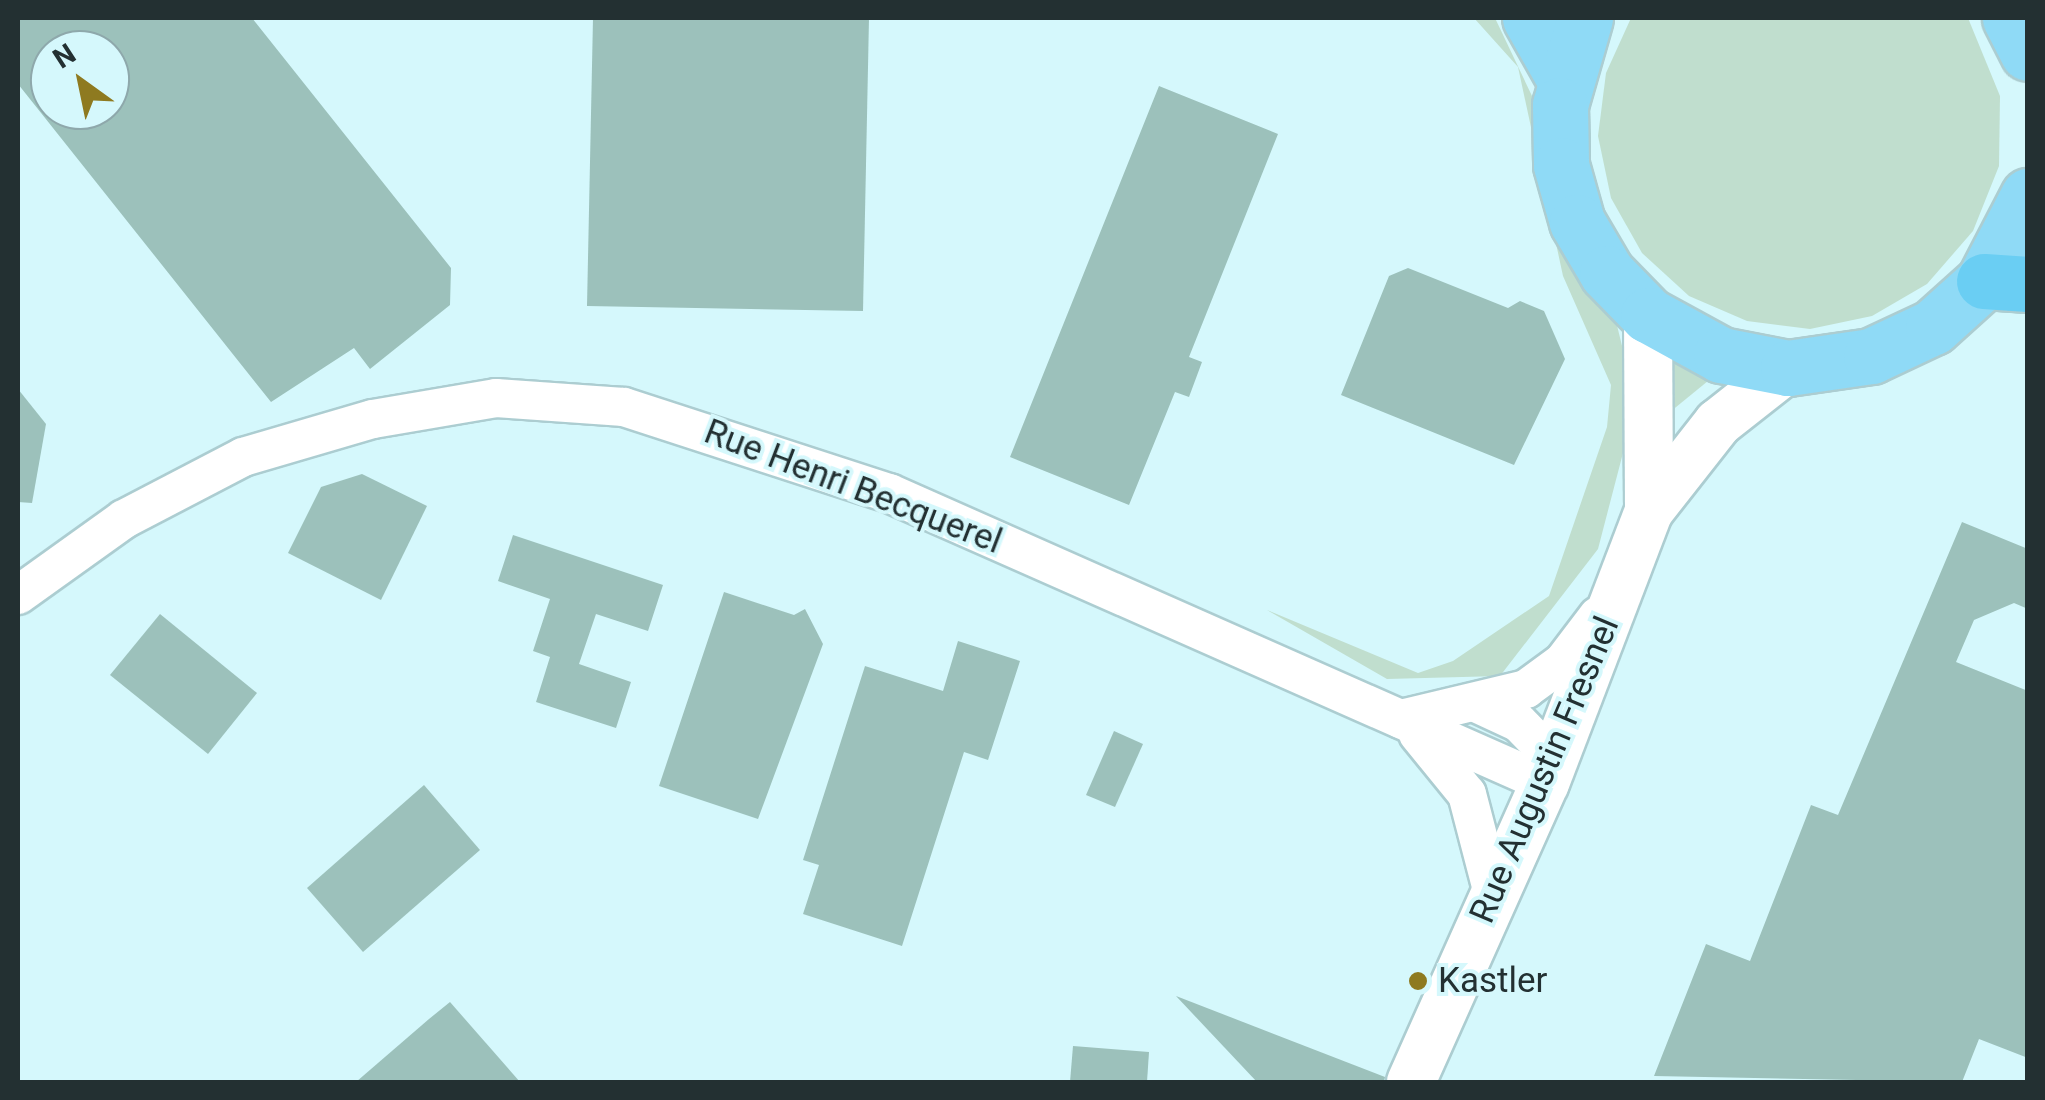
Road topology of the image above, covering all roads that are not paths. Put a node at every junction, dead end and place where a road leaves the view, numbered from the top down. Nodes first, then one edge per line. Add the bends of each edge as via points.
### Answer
1 (1530, 18) edge
2 (1585, 18) edge
3 (2010, 18) edge
4 (2028, 53) edge
5 (1564, 78) junction
6 (2028, 196) edge
7 (2006, 283) edge
8 (1648, 315) junction
9 (1788, 368) junction
10 (1649, 511) junction
11 (1622, 584) junction
12 (18, 594) edge
13 (1476, 704) junction
14 (1401, 719) junction
15 (1550, 771) junction
16 (1494, 898) junction
17 (1411, 1082) edge

1 - 5 main road
2 - 5 main road
3 - 4 main road
5 - 8 main road via 1561,165 1577,222 1606,273
6 - 7 main road
7 - 9 main road via 1871,356
8 - 9 main road via 1721,355
8 - 10 street
9 - 10 street via 1718,423
10 - 11 street, Rue Augustin Fresnel
11 - 13 street via 1563,662 1526,689
11 - 15 street, Rue Augustin Fresnel
12 - 14 street, Rue Henri Becquerel via 124,519 243,458 373,419 496,398 624,407 889,493
13 - 14 street
13 - 15 street via 1519,723
14 - 15 street, Rue Henri Becquerel
14 - 16 street, Rue Henri Becquerel via 1467,794
15 - 16 street, Rue Augustin Fresnel
16 - 17 street, Rue Augustin Fresnel

